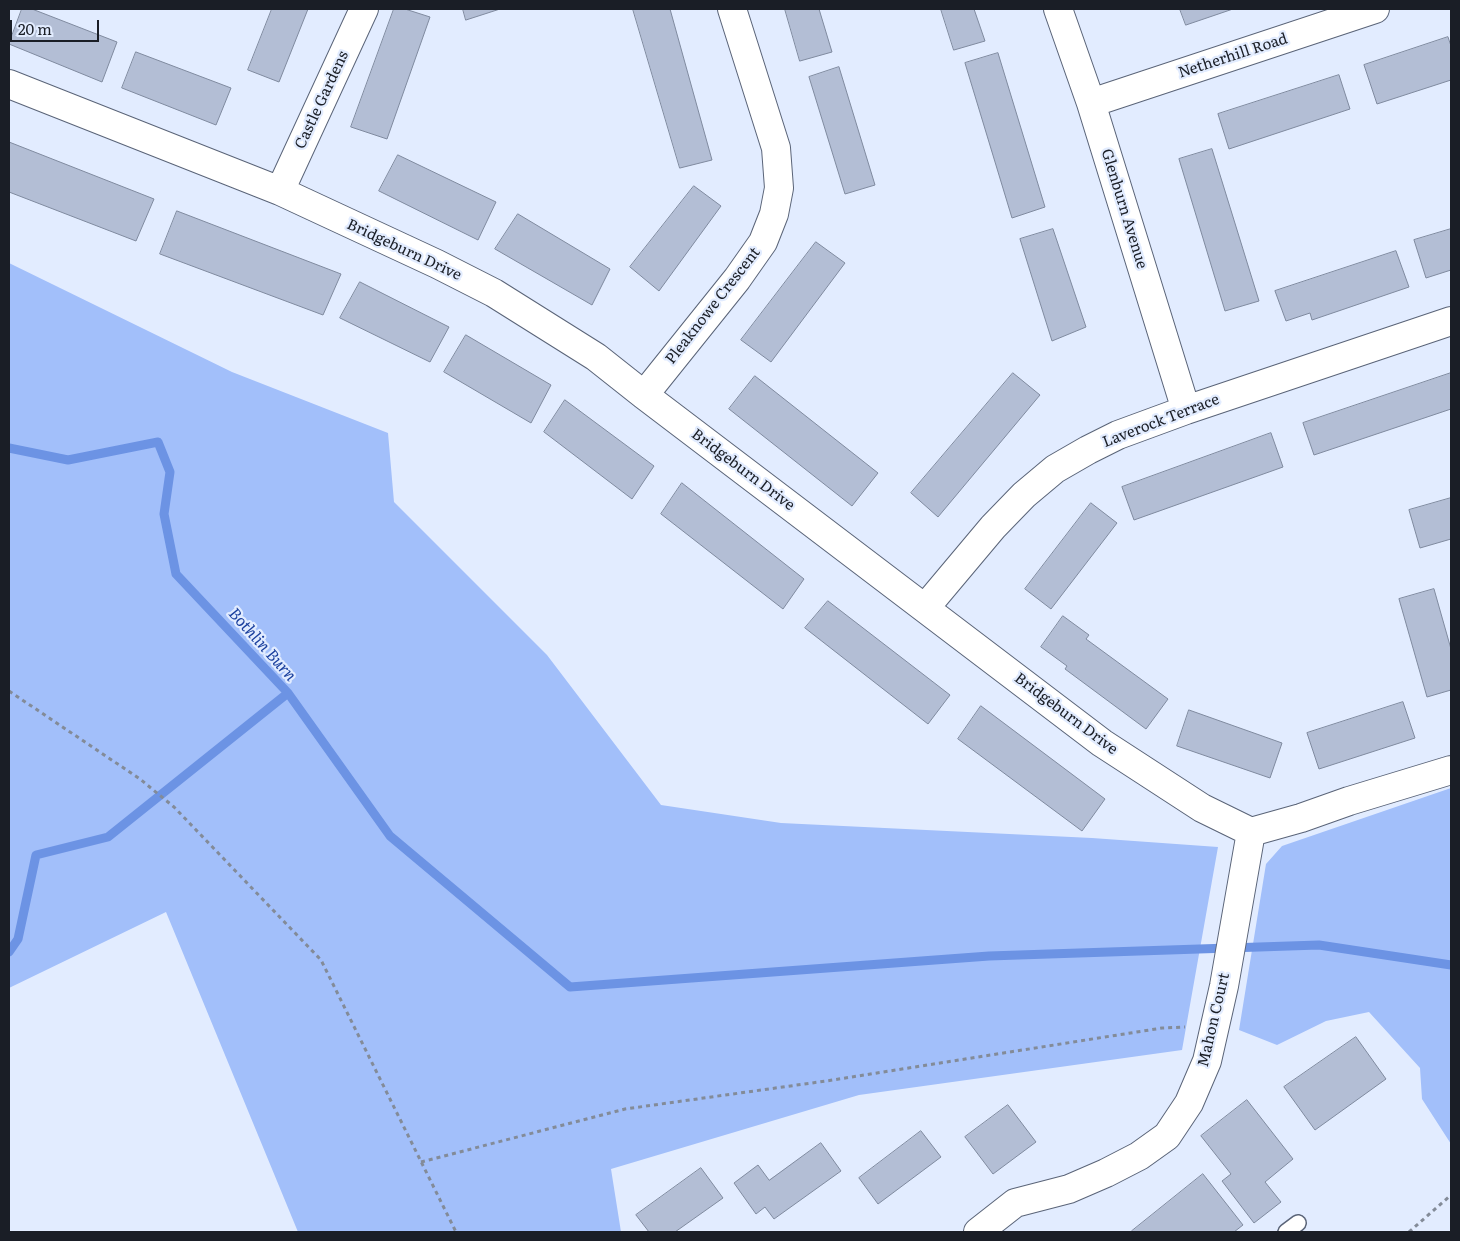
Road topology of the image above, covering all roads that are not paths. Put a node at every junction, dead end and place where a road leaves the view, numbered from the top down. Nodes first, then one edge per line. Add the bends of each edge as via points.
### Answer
1 (364, 9) edge
2 (732, 9) edge
3 (1058, 9) edge
4 (1375, 9) edge
5 (9, 84) edge
6 (1091, 103) junction
7 (280, 192) junction
8 (1451, 321) edge
9 (644, 395) junction
10 (1186, 410) junction
11 (925, 608) junction
12 (1451, 770) edge
13 (1251, 832) junction
14 (978, 1232) edge

1 - 7 street, Castle Gardens
2 - 9 street, Pleaknowe Crescent via 776,148 779,188 774,214 762,242 737,280
3 - 6 street, Glenburn Avenue
4 - 6 street, Netherhill Road
5 - 7 street, Bridgeburn Drive
6 - 10 street, Glenburn Avenue
7 - 9 street, Bridgeburn Drive via 494,293 596,357
8 - 10 street, Laverock Terrace
9 - 11 street, Bridgeburn Drive
10 - 11 street, Laverock Terrace via 1118,435 1055,470 1024,495 993,527
11 - 13 street, Bridgeburn Drive via 1102,743 1202,808
12 - 13 street
13 - 14 street, Mahon Court via 1215,1027 1207,1061 1190,1103 1167,1136 1139,1156 1069,1189 1015,1203

